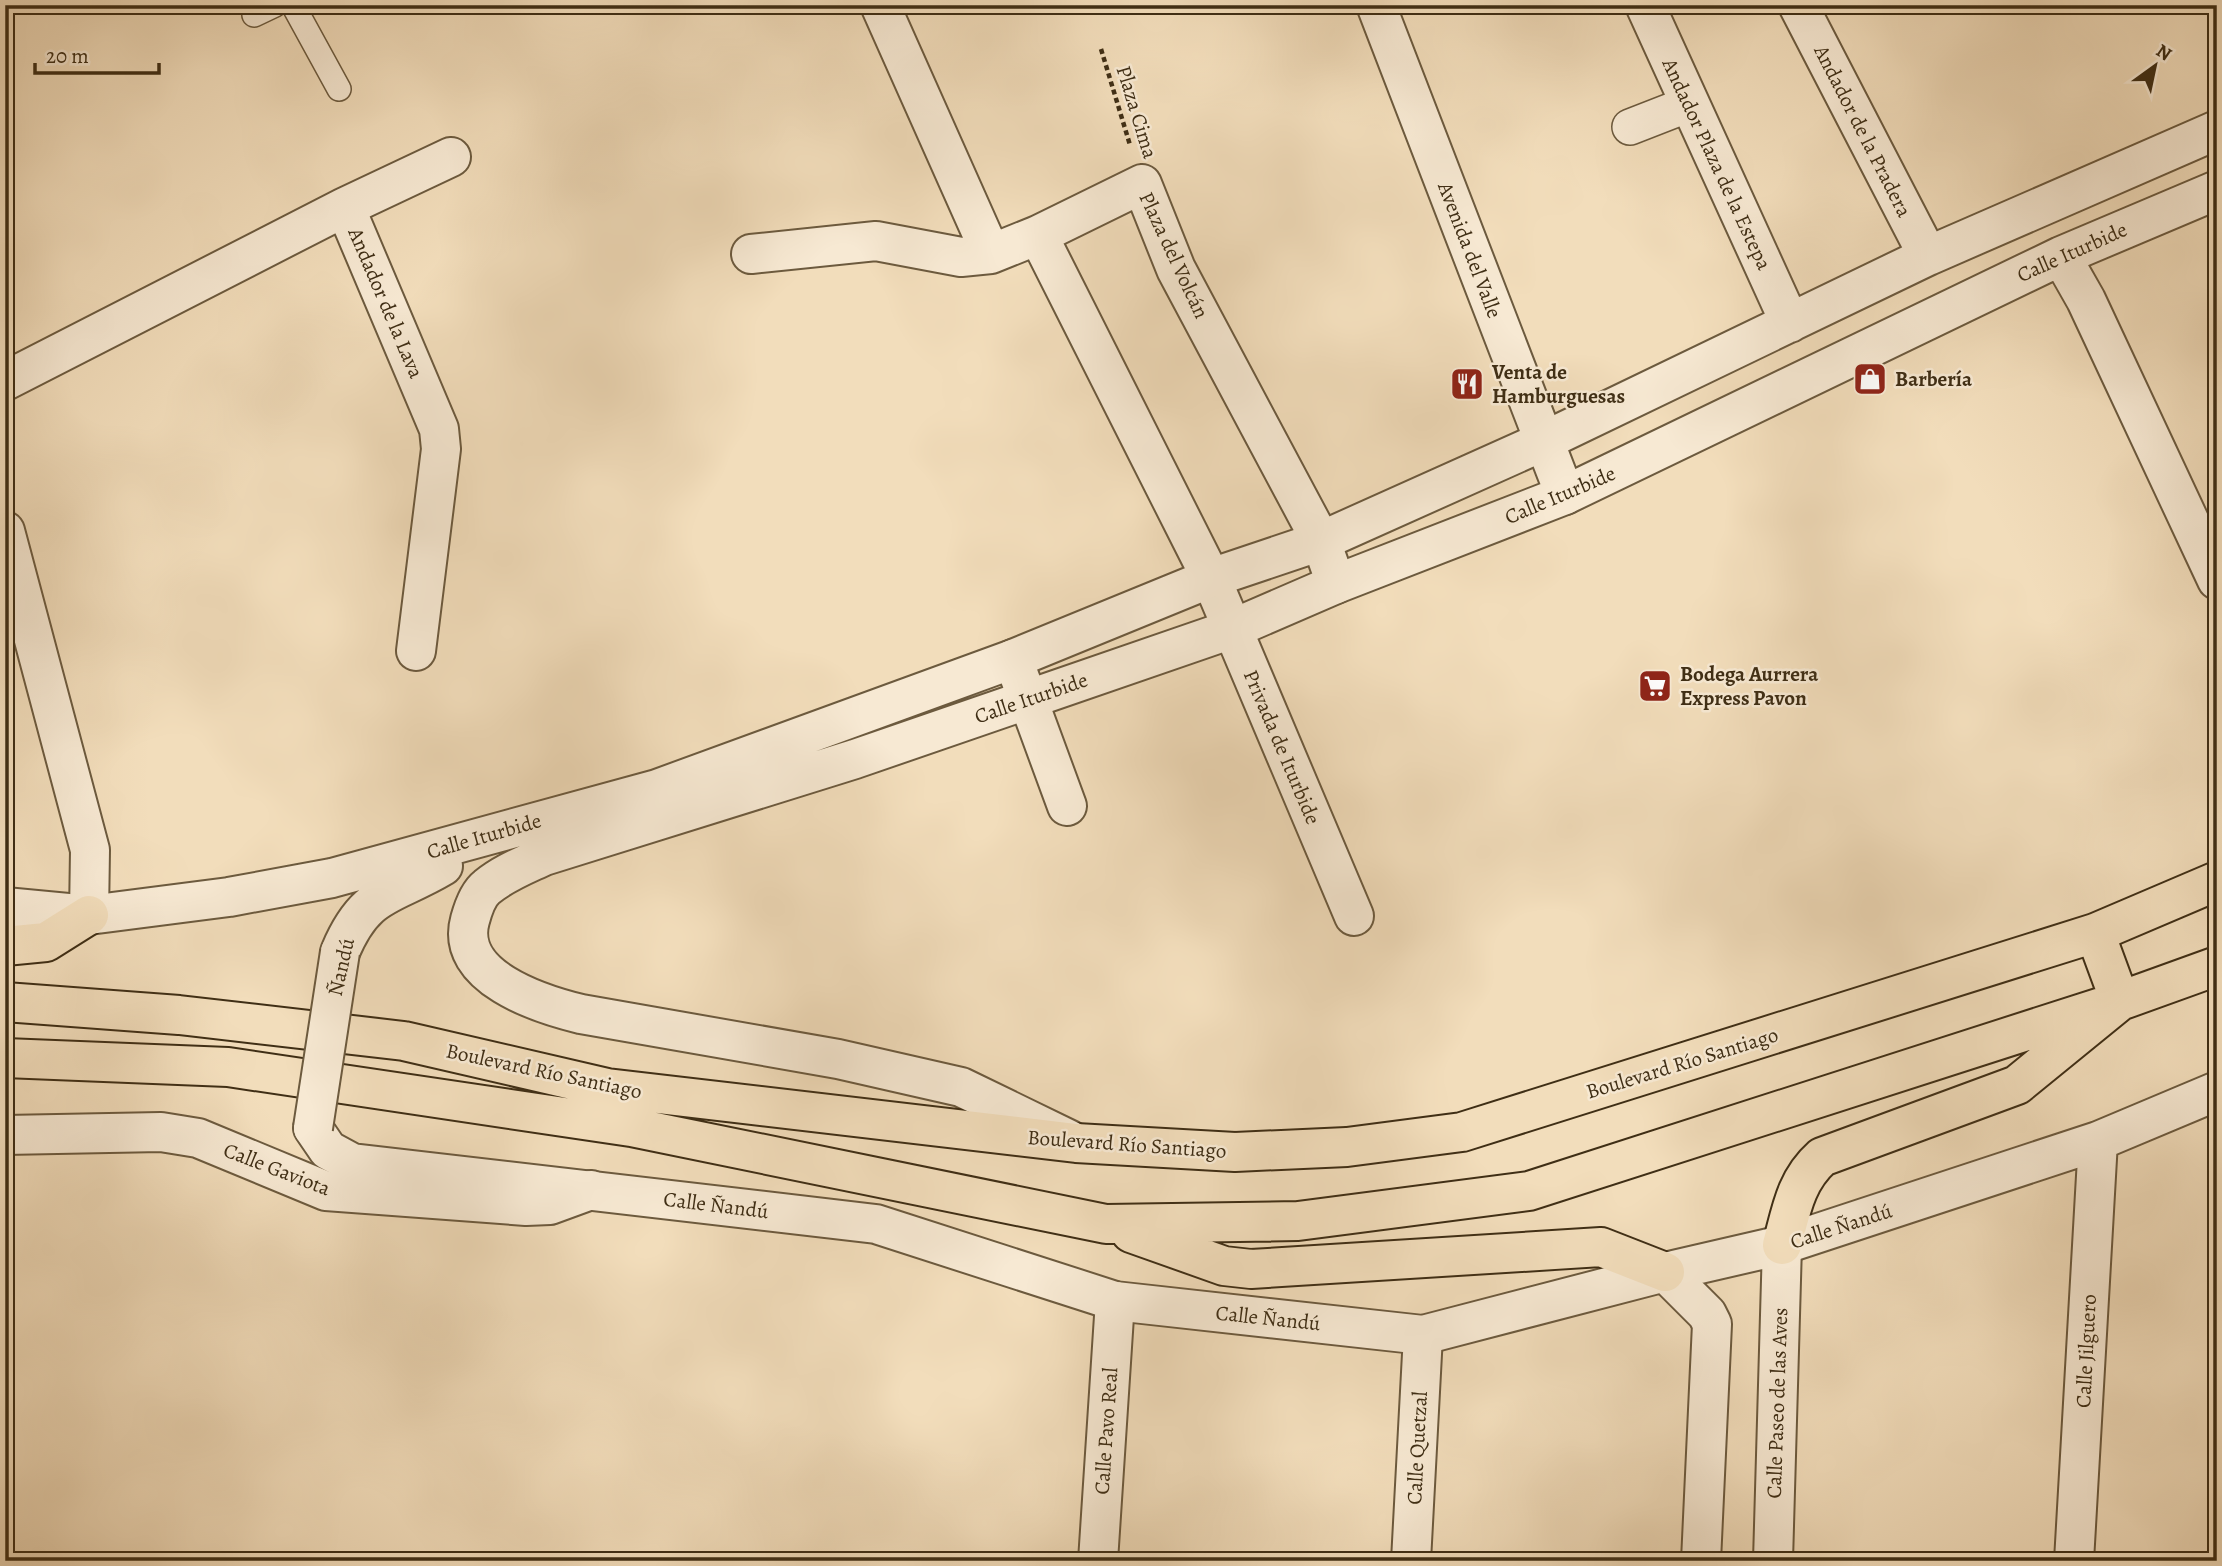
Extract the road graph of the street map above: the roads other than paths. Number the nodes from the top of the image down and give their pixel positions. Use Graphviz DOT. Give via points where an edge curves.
graph roads {
  1 [pos="293,5"];
  2 [pos="880,5"];
  3 [pos="1376,5"];
  4 [pos="1645,5"];
  5 [pos="1798,5"];
  6 [pos="339,89"];
  7 [pos="1689,104"];
  8 [pos="1630,127"];
  9 [pos="2217,130"];
  10 [pos="451,157"];
  11 [pos="2217,190"];
  12 [pos="345,207"];
  13 [pos="1038,235"];
  14 [pos="751,254"];
  15 [pos="991,254"];
  16 [pos="1928,256"];
  17 [pos="2061,256"];
  18 [pos="1790,323"];
  19 [pos="5,381"];
  20 [pos="1544,441"];
  21 [pos="1564,495"];
  22 [pos="2206,529"];
  23 [pos="5,531"];
  24 [pos="1321,541"];
  25 [pos="1211,578"];
  26 [pos="2217,580"];
  27 [pos="1336,584"];
  28 [pos="1232,629"];
  29 [pos="416,651"];
  30 [pos="1013,659"];
  31 [pos="1028,699"];
  32 [pos="1068,806"];
  33 [pos="485,838"];
  34 [pos="540,839"];
  35 [pos="2217,881"];
  36 [pos="5,907"];
  37 [pos="89,915"];
  38 [pos="1353,916"];
  39 [pos="2095,933"];
  40 [pos="5,946"];
  41 [pos="2217,966"];
  42 [pos="5,1002"];
  43 [pos="2120,1002"];
  44 [pos="5,1058"];
  45 [pos="2217,1091"];
  46 [pos="313,1128"];
  47 [pos="5,1135"];
  48 [pos="2098,1141"];
  49 [pos="1076,1143"];
  50 [pos="591,1190"];
  51 [pos="1106,1224"];
  52 [pos="1782,1245"];
  53 [pos="1665,1272"];
  54 [pos="1115,1301"];
  55 [pos="1423,1335"];
  56 [pos="1098,1561"];
  57 [pos="1410,1561"];
  58 [pos="1701,1561"];
  59 [pos="1773,1561"];
  60 [pos="2074,1561"];
  1 -- 6 [label="lane"];
  2 -- 15 [label="street"];
  3 -- 20 [label="street, Avenida del Valle"];
  4 -- 7 [label="street, Andador Plaza de la Estepa"];
  5 -- 16 [label="street, Andador de la Pradera"];
  7 -- 8 [label="street"];
  7 -- 18 [label="street, Andador Plaza de la Estepa"];
  9 -- 16 [label="street, Calle Iturbide"];
  10 -- 12 [label="street"];
  11 -- 17 [label="street, Calle Iturbide"];
  12 -- 19 [label="street, Andador de la Lava"];
  12 -- 29 [label="street, Andador de la Lava" via="439,429 441,449"];
  13 -- 15 [label="street, Plaza del Volcán"];
  13 -- 24 [label="street, Plaza del Volcán" via="1142,184 1176,269"];
  13 -- 25 [label="street"];
  14 -- 15 [label="street, Plaza del Volcán" via="876,241 961,257"];
  16 -- 18 [label="street, Calle Iturbide"];
  17 -- 21 [label="street, Calle Iturbide"];
  17 -- 22 [label="street"];
  18 -- 20 [label="street, Calle Iturbide"];
  20 -- 21 [label="street, Avenida del Valle"];
  20 -- 24 [label="street, Calle Iturbide"];
  21 -- 27 [label="street, Calle Iturbide"];
  22 -- 26 [label="street"];
  23 -- 37 [label="street" via="89,850"];
  24 -- 25 [label="street, Calle Iturbide"];
  24 -- 27 [label="street, Plaza del Volcán"];
  25 -- 28 [label="street, Privada de Iturbide"];
  25 -- 30 [label="street, Calle Iturbide"];
  27 -- 28 [label="street, Calle Iturbide"];
  28 -- 31 [label="street, Calle Iturbide"];
  28 -- 38 [label="street, Privada de Iturbide"];
  30 -- 31 [label="street"];
  30 -- 34 [label="street, Calle Iturbide" via="657,789"];
  31 -- 32 [label="street"];
  31 -- 34 [label="street, Calle Iturbide" via="841,763"];
  33 -- 34 [label="street, Calle Iturbide"];
  33 -- 37 [label="street, Calle Iturbide" via="332,878 194,903"];
  33 -- 46 [label="street, Ñandú, bridge" via="440,868 370,904 352,923 340,952"];
  34 -- 49 [label="street, Calle Iturbide" via="512,871 485,888 467,929 480,964 515,991 580,1014 838,1059 961,1087"];
  35 -- 39 [label="main road, Boulevard Río Santiago"];
  36 -- 37 [label="street, Calle Iturbide"];
  37 -- 40 [label="main road" via="46,942"];
  39 -- 43 [label="main road"];
  39 -- 49 [label="main road, Boulevard Río Santiago" via="1462,1132 1347,1147 1235,1152"];
  41 -- 43 [label="main road, Boulevard Río Santiago"];
  42 -- 49 [label="main road, Boulevard Río Santiago" via="179,1015 404,1041 607,1088"];
  43 -- 51 [label="main road, Boulevard Río Santiago" via="1529,1191 1298,1222"];
  43 -- 52 [label="main road" via="2017,1085 1822,1157 1805,1171"];
  44 -- 51 [label="main road, Boulevard Río Santiago" via="228,1067 617,1125"];
  45 -- 48 [label="street, Calle Ñandú"];
  46 -- 50 [label="street, Calle Ñandú" via="328,1150 352,1163"];
  47 -- 50 [label="street, Calle Gaviota" via="161,1132 198,1138 326,1191 526,1206 550,1205"];
  48 -- 52 [label="street, Calle Ñandú"];
  48 -- 60 [label="street, Calle Jilguero"];
  50 -- 54 [label="street, Calle Ñandú" via="876,1224"];
  51 -- 53 [label="main road" via="1224,1266 1251,1269 1601,1247"];
  52 -- 53 [label="street, Calle Ñandú"];
  52 -- 59 [label="street, Calle Paseo de las Aves"];
  53 -- 55 [label="street, Calle Ñandú"];
  53 -- 58 [label="street" via="1712,1324"];
  54 -- 55 [label="street, Calle Ñandú"];
  54 -- 56 [label="street, Calle Pavo Real"];
  55 -- 57 [label="street, Calle Quetzal"];
}
